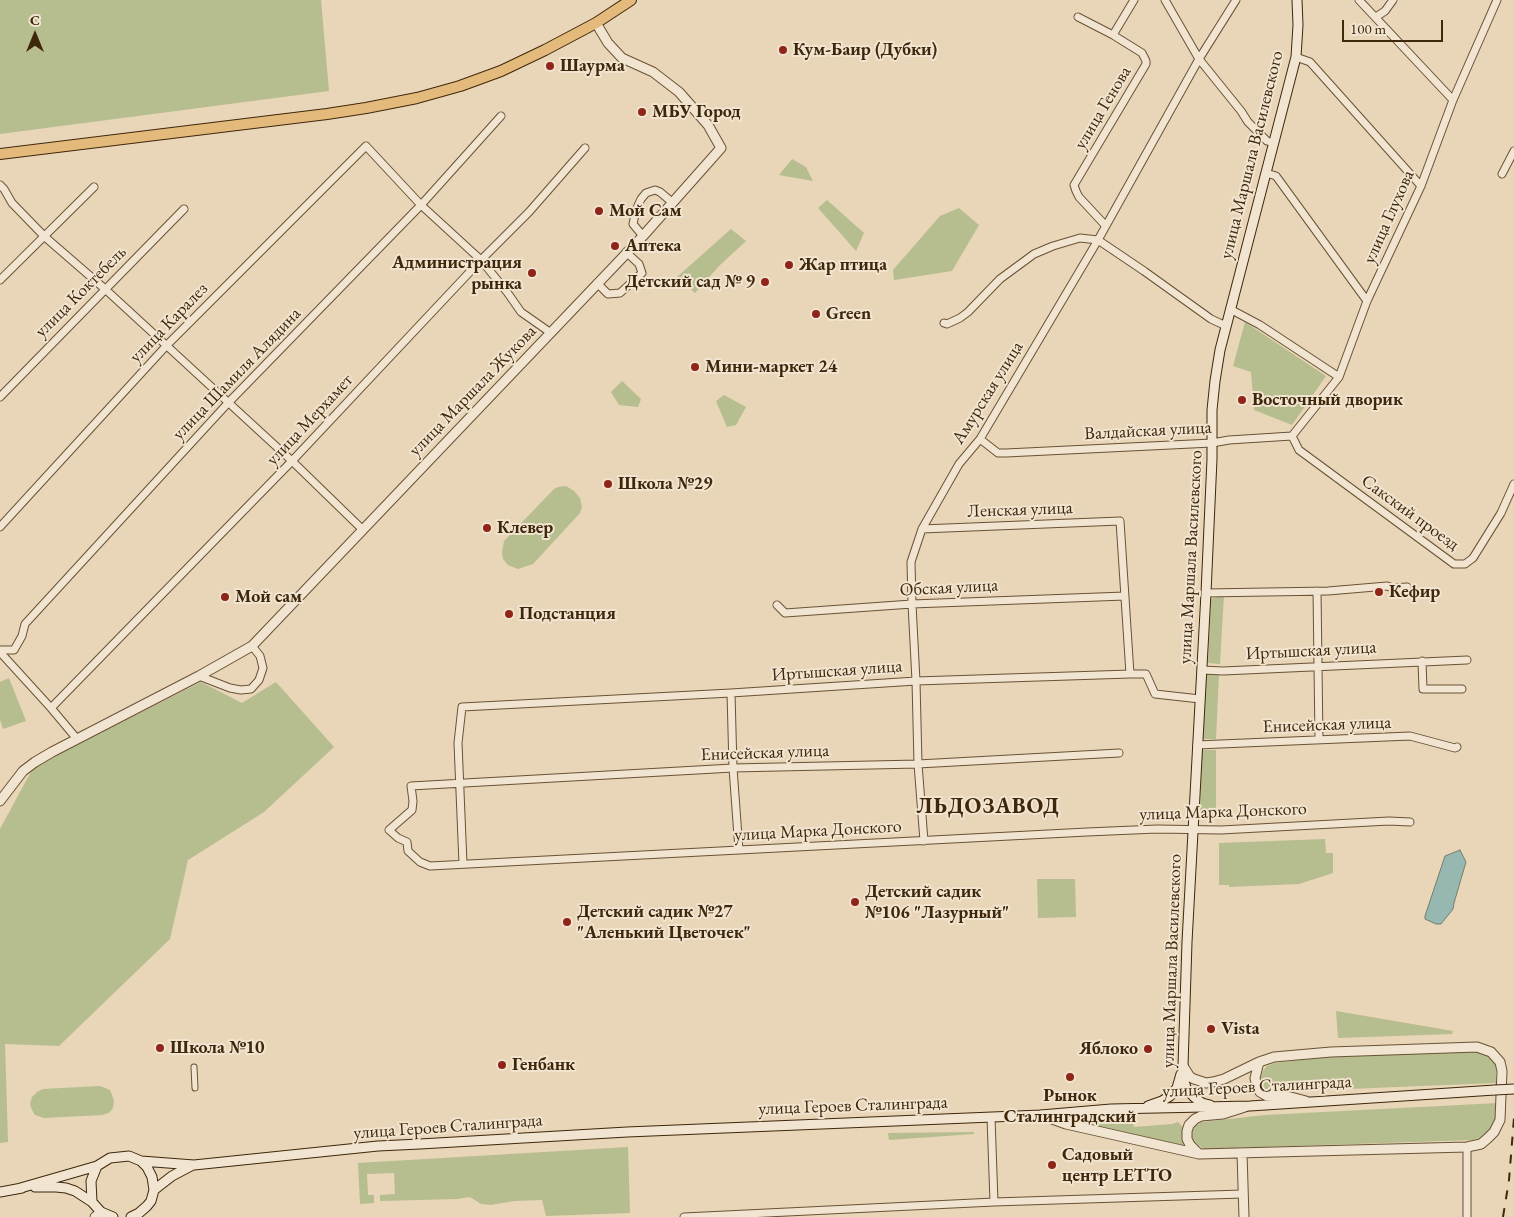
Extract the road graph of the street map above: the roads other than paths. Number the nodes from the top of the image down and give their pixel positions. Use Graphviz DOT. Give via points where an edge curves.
graph roads {
  1 [pos="631,0"];
  2 [pos="1134,0"];
  3 [pos="1165,0"];
  4 [pos="1236,0"];
  5 [pos="1297,0"];
  6 [pos="1359,0"];
  7 [pos="1393,0"];
  8 [pos="1496,0"];
  9 [pos="1078,16"];
  10 [pos="1376,17"];
  11 [pos="596,23"];
  12 [pos="1113,34"];
  13 [pos="1296,57"];
  14 [pos="1199,59"];
  15 [pos="1453,100"];
  16 [pos="501,116"];
  17 [pos="1274,143"];
  18 [pos="585,148"];
  19 [pos="1514,151"];
  20 [pos="0,154"];
  21 [pos="1266,173"];
  22 [pos="1502,174"];
  23 [pos="0,185"];
  24 [pos="1421,186"];
  25 [pos="94,187"];
  26 [pos="673,203"];
  27 [pos="421,206"];
  28 [pos="184,209"];
  29 [pos="1106,225"];
  30 [pos="642,236"];
  31 [pos="45,237"];
  32 [pos="1098,240"];
  33 [pos="626,252"];
  34 [pos="481,260"];
  35 [pos="0,280"];
  36 [pos="597,283"];
  37 [pos="106,289"];
  38 [pos="1366,301"];
  39 [pos="1230,308"];
  40 [pos="944,323"];
  41 [pos="1226,326"];
  42 [pos="551,333"];
  43 [pos="167,346"];
  44 [pos="1339,377"];
  45 [pos="0,396"];
  46 [pos="228,403"];
  47 [pos="1292,436"];
  48 [pos="980,439"];
  49 [pos="1212,443"];
  50 [pos="292,461"];
  51 [pos="1514,484"];
  52 [pos="0,527"];
  53 [pos="922,528"];
  54 [pos="362,529"];
  55 [pos="1406,587"];
  56 [pos="1317,591"];
  57 [pos="1206,593"];
  58 [pos="1125,596"];
  59 [pos="912,604"];
  60 [pos="777,605"];
  61 [pos="248,649"];
  62 [pos="0,651"];
  63 [pos="1467,660"];
  64 [pos="1422,662"];
  65 [pos="1318,667"];
  66 [pos="1202,670"];
  67 [pos="1130,674"];
  68 [pos="199,676"];
  69 [pos="916,681"];
  70 [pos="1462,689"];
  71 [pos="731,693"];
  72 [pos="1200,699"];
  73 [pos="52,708"];
  74 [pos="77,739"];
  75 [pos="1319,740"];
  76 [pos="1197,745"];
  77 [pos="1457,747"];
  78 [pos="1119,753"];
  79 [pos="918,764"];
  80 [pos="733,768"];
  81 [pos="459,785"];
  82 [pos="411,786"];
  83 [pos="0,801"];
  84 [pos="1410,822"];
  85 [pos="1194,829"];
  86 [pos="924,841"];
  87 [pos="739,850"];
  88 [pos="463,864"];
  89 [pos="1259,1062"];
  90 [pos="1183,1066"];
  91 [pos="194,1067"];
  92 [pos="195,1088"];
  93 [pos="1514,1089"];
  94 [pos="1314,1102"];
  95 [pos="1250,1106"];
  96 [pos="1216,1107"];
  97 [pos="1139,1109"];
  98 [pos="1041,1115"];
  99 [pos="991,1117"];
  100 [pos="1466,1147"];
  101 [pos="1242,1153"];
  102 [pos="1199,1154"];
  103 [pos="141,1161"];
  104 [pos="194,1165"];
  105 [pos="97,1166"];
  106 [pos="17,1189"];
  107 [pos="154,1190"];
  108 [pos="0,1192"];
  109 [pos="1242,1194"];
  110 [pos="92,1202"];
  111 [pos="994,1202"];
  112 [pos="98,1215"];
  113 [pos="113,1217"];
  114 [pos="131,1217"];
  115 [pos="684,1217"];
  116 [pos="1244,1217"];
  117 [pos="1467,1217"];
  1 -- 11 [label="main road"];
  2 -- 12 [label="street"];
  3 -- 14 [label="street"];
  4 -- 14 [label="street, Амурская улица"];
  5 -- 13 [label="main road, улица Маршала Василевского"];
  6 -- 10 [label="street"];
  7 -- 10 [label="street" via="1386,11"];
  8 -- 15 [label="street, улица Глухова"];
  9 -- 12 [label="street, улица Генова"];
  10 -- 15 [label="street"];
  11 -- 20 [label="main road" via="501,71 417,98 327,114"];
  11 -- 26 [label="main road, улица Маршала Жукова" via="622,58 653,72 679,92 708,126 721,148"];
  12 -- 29 [label="street, улица Генова" via="1142,53 1146,64 1074,185 1079,197"];
  13 -- 17 [label="main road, улица Маршала Василевского"];
  13 -- 24 [label="street" via="1310,62"];
  14 -- 17 [label="street" via="1248,122 1267,141"];
  14 -- 29 [label="street, Амурская улица"];
  15 -- 24 [label="street, улица Глухова"];
  16 -- 27 [label="street, улица Шамиля Алядина"];
  17 -- 21 [label="main road, улица Маршала Василевского"];
  18 -- 34 [label="street, улица Мерхамет" via="530,212"];
  19 -- 22 [label="street"];
  21 -- 38 [label="street" via="1276,176"];
  21 -- 39 [label="main road, улица Маршала Василевского"];
  23 -- 31 [label="street" via="12,203"];
  24 -- 38 [label="street, улица Глухова"];
  25 -- 31 [label="street"];
  26 -- 30 [label="main road, улица Маршала Жукова"];
  26 -- 30 [label="street" via="655,190 646,193 636,210 633,224"];
  27 -- 34 [label="street"];
  27 -- 43 [label="street, улица Каралез" via="366,146"];
  27 -- 46 [label="street, улица Шамиля Алядина"];
  28 -- 37 [label="street, улица Коктебель"];
  29 -- 32 [label="street, Амурская улица"];
  30 -- 33 [label="main road, улица Маршала Жукова"];
  31 -- 35 [label="street"];
  31 -- 37 [label="street"];
  32 -- 40 [label="street" via="1080,238 1034,254 1000,279 968,312"];
  32 -- 41 [label="street" via="1211,319"];
  32 -- 48 [label="street, Амурская улица"];
  33 -- 36 [label="main road, улица Маршала Жукова"];
  33 -- 36 [label="street" via="639,264 642,273 620,293 608,294"];
  34 -- 42 [label="street" via="521,312"];
  34 -- 50 [label="street, улица Мерхамет"];
  36 -- 42 [label="main road, улица Маршала Жукова"];
  37 -- 43 [label="street"];
  37 -- 45 [label="street, улица Коктебель"];
  38 -- 44 [label="street, улица Глухова"];
  39 -- 41 [label="main road, улица Маршала Василевского"];
  39 -- 44 [label="street"];
  41 -- 49 [label="main road, улица Маршала Василевского" via="1215,381"];
  42 -- 54 [label="main road, улица Маршала Жукова"];
  43 -- 46 [label="street"];
  43 -- 52 [label="street, улица Каралез"];
  44 -- 47 [label="street, улица Глухова"];
  46 -- 50 [label="street"];
  46 -- 62 [label="street, улица Шамиля Алядина" via="25,624 14,650"];
  47 -- 49 [label="street, Валдайская улица"];
  47 -- 51 [label="street, Сакский проезд" via="1299,450 1454,564 1465,564 1473,558 1501,514"];
  48 -- 49 [label="street, Валдайская улица" via="998,453"];
  48 -- 53 [label="street, Амурская улица" via="959,464"];
  49 -- 57 [label="main road, улица Маршала Василевского"];
  50 -- 54 [label="street"];
  50 -- 73 [label="street, улица Мерхамет"];
  53 -- 58 [label="street, Ленская улица" via="1120,521"];
  53 -- 59 [label="street, Амурская улица" via="911,562"];
  54 -- 61 [label="main road, улица Маршала Жукова"];
  55 -- 56 [label="street"];
  56 -- 57 [label="street"];
  56 -- 65 [label="street"];
  57 -- 66 [label="main road, улица Маршала Василевского"];
  58 -- 59 [label="street, Обская улица"];
  58 -- 67 [label="street"];
  59 -- 60 [label="street, Обская улица" via="785,613"];
  59 -- 69 [label="street, Амурская улица"];
  61 -- 68 [label="main road, улица Маршала Жукова"];
  61 -- 68 [label="street" via="260,656 263,668 251,689 230,688"];
  62 -- 73 [label="street"];
  63 -- 64 [label="street, Иртышская улица"];
  64 -- 65 [label="street, Иртышская улица"];
  64 -- 70 [label="street" via="1423,689"];
  65 -- 66 [label="street, Иртышская улица"];
  65 -- 75 [label="street"];
  66 -- 72 [label="main road, улица Маршала Василевского"];
  67 -- 69 [label="street, Иртышская улица"];
  67 -- 72 [label="street, Иртышская улица" via="1146,674 1155,694"];
  68 -- 74 [label="main road, улица Маршала Жукова"];
  69 -- 71 [label="street, Иртышская улица"];
  69 -- 79 [label="street, Амурская улица"];
  71 -- 80 [label="street"];
  71 -- 81 [label="street, Иртышская улица" via="462,707 458,743"];
  72 -- 76 [label="main road, улица Маршала Василевского"];
  73 -- 74 [label="street"];
  74 -- 83 [label="main road, улица Маршала Жукова" via="22,771"];
  75 -- 76 [label="street, Енисейская улица"];
  75 -- 77 [label="street, Енисейская улица" via="1410,736"];
  76 -- 85 [label="main road, улица Маршала Василевского"];
  78 -- 79 [label="street, Енисейская улица"];
  79 -- 80 [label="street, Енисейская улица"];
  79 -- 86 [label="street, Амурская улица"];
  80 -- 81 [label="street, Енисейская улица"];
  80 -- 87 [label="street"];
  81 -- 82 [label="street, Енисейская улица"];
  81 -- 88 [label="street"];
  82 -- 88 [label="street, улица Марка Донского" via="412,810 390,830 408,842 408,851 425,864"];
  84 -- 85 [label="street, улица Марка Донского"];
  85 -- 86 [label="street, улица Марка Донского"];
  85 -- 90 [label="main road, улица Маршала Василевского"];
  86 -- 87 [label="street, улица Марка Донского"];
  87 -- 88 [label="street, улица Марка Донского"];
  89 -- 90 [label="main road" via="1213,1082 1190,1077"];
  89 -- 94 [label="main road" via="1255,1082 1263,1094"];
  89 -- 100 [label="main road" via="1274,1057 1331,1052 1469,1047 1491,1052 1500,1062 1502,1071 1500,1120 1494,1132 1481,1144"];
  90 -- 96 [label="main road, улица Маршала Василевского" via="1184,1083 1190,1092 1202,1103"];
  90 -- 97 [label="main road" via="1177,1088 1170,1096"];
  91 -- 92 [label="street"];
  93 -- 94 [label="main road, улица Героев Сталинграда, bridge"];
  94 -- 95 [label="main road, улица Героев Сталинграда"];
  95 -- 96 [label="main road, улица Героев Сталинграда"];
  95 -- 102 [label="main road" via="1194,1119 1186,1131 1187,1139"];
  96 -- 97 [label="main road, улица Героев Сталинграда"];
  97 -- 98 [label="main road, улица Героев Сталинграда"];
  98 -- 99 [label="main road, улица Героев Сталинграда"];
  98 -- 102 [label="main road" via="1066,1124"];
  99 -- 104 [label="main road, улица Героев Сталинграда" via="387,1146"];
  99 -- 111 [label="street"];
  100 -- 101 [label="main road"];
  100 -- 117 [label="street"];
  101 -- 102 [label="main road"];
  101 -- 109 [label="main road"];
  103 -- 104 [label="main road, улица Героев Сталинграда"];
  103 -- 105 [label="main road, улица Героев Сталинграда" via="129,1156 116,1156"];
  103 -- 107 [label="main road" via="150,1172"];
  104 -- 107 [label="main road, улица Героев Сталинграда"];
  105 -- 106 [label="main road, улица Героев Сталинграда"];
  105 -- 110 [label="main road" via="91,1181"];
  106 -- 108 [label="main road"];
  106 -- 110 [label="main road" via="40,1186 66,1188"];
  107 -- 114 [label="main road" via="147,1206"];
  109 -- 111 [label="street"];
  109 -- 116 [label="main road"];
  110 -- 112 [label="main road"];
  111 -- 115 [label="street"];
  112 -- 113 [label="main road"];
}
